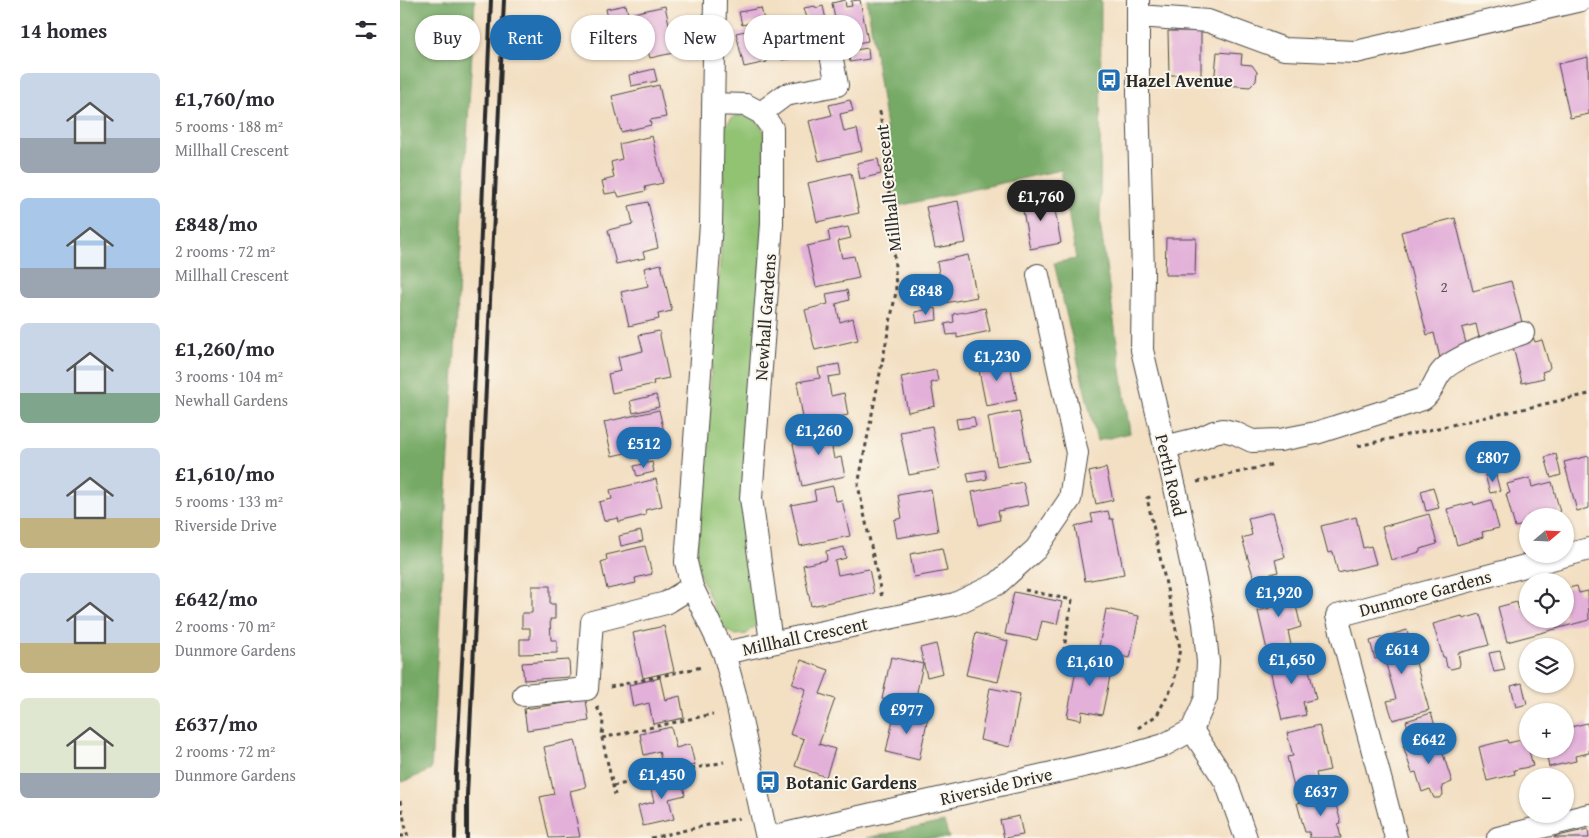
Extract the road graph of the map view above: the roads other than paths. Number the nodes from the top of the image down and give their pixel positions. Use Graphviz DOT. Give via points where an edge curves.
graph roads {
  1 [pos="715,0"];
  2 [pos="1581,0"];
  3 [pos="1138,8"];
  4 [pos="832,60"];
  5 [pos="713,104"];
  6 [pos="761,113"];
  7 [pos="1038,275"];
  8 [pos="1523,334"];
  9 [pos="1165,447"];
  10 [pos="1589,549"];
  11 [pos="692,587"];
  12 [pos="771,642"];
  13 [pos="724,653"];
  14 [pos="524,695"];
  15 [pos="1192,730"];
  16 [pos="1589,815"];
  17 [pos="767,838"];
  18 [pos="1246,838"];
  19 [pos="1396,838"];
  20 [pos="1498,838"];
  1 -- 5 [label="street"];
  2 -- 3 [label="street" via="1356,52 1284,49 1208,21"];
  3 -- 9 [label="street, Perth Road" via="1142,350"];
  4 -- 6 [label="street" via="837,85 784,95"];
  5 -- 6 [label="street" via="746,105"];
  5 -- 11 [label="street" via="712,224 686,562"];
  6 -- 12 [label="street, Newhall Gardens" via="772,128 772,224 751,498"];
  7 -- 12 [label="street, Millhall Crescent" via="1077,453 1070,499 1036,549 997,584 955,604"];
  8 -- 9 [label="street" via="1450,364 1442,370 1423,400 1341,426 1280,440 1252,441 1223,430"];
  9 -- 15 [label="street, Perth Road" via="1204,623 1208,662 1206,698"];
  10 -- 19 [label="street, Dunmore Gardens" via="1337,616"];
  11 -- 13 [label="street"];
  11 -- 14 [label="street" via="666,603 592,622 587,689"];
  12 -- 13 [label="street, Millhall Crescent"];
  13 -- 17 [label="street"];
  15 -- 17 [label="street, Riverside Drive" via="1164,745 1127,756"];
  15 -- 18 [label="street" via="1226,782"];
  16 -- 20 [label="street"];
}
